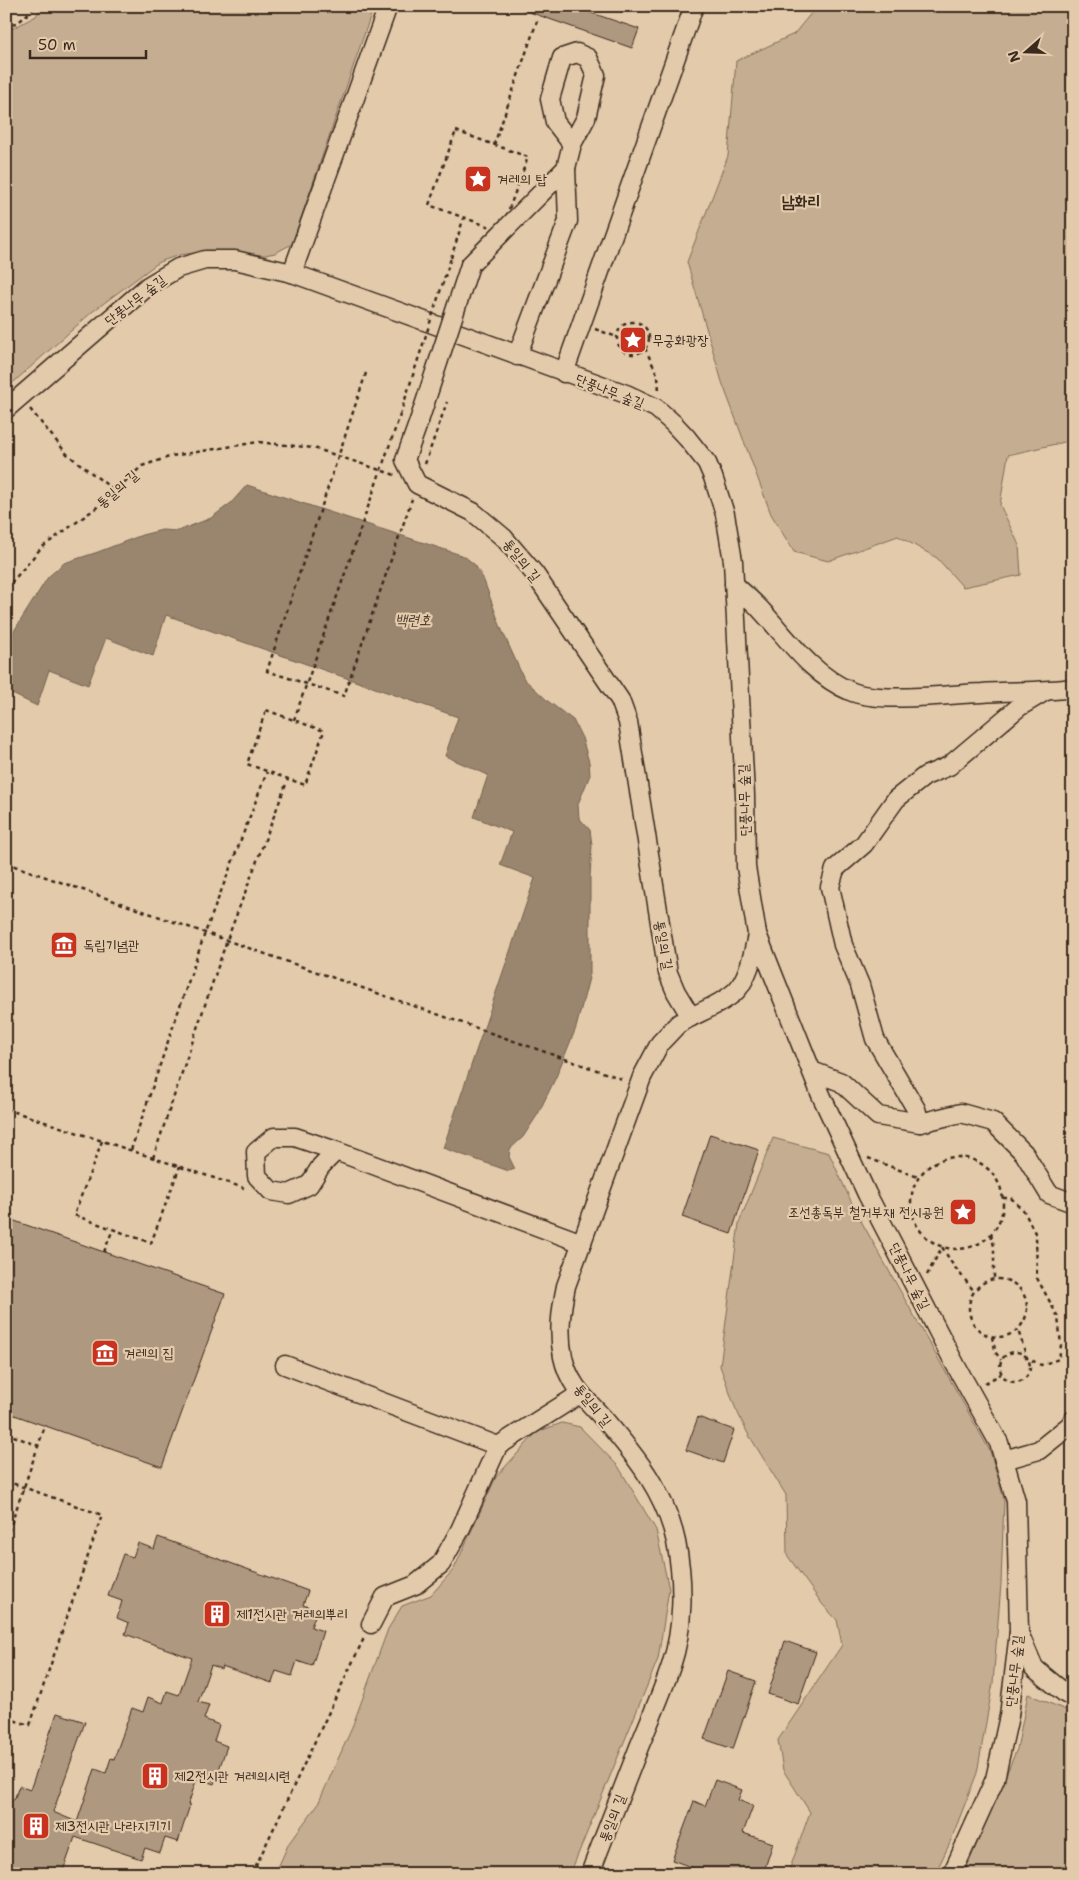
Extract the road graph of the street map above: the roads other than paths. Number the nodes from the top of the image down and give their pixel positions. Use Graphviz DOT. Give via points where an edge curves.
graph roads {
  1 [pos="388,6"];
  2 [pos="694,6"];
  3 [pos="572,144"];
  4 [pos="566,168"];
  5 [pos="292,273"];
  6 [pos="517,356"];
  7 [pos="564,373"];
  8 [pos="6,409"];
  9 [pos="734,584"];
  10 [pos="1073,688"];
  11 [pos="1049,691"];
  12 [pos="1073,702"];
  13 [pos="757,934"];
  14 [pos="691,1017"];
  15 [pos="812,1070"];
  16 [pos="920,1123"];
  17 [pos="336,1150"];
  18 [pos="1073,1203"];
  19 [pos="582,1243"];
  20 [pos="285,1366"];
  21 [pos="580,1394"];
  22 [pos="1073,1420"];
  23 [pos="498,1446"];
  24 [pos="1004,1460"];
  25 [pos="370,1624"];
  26 [pos="1019,1632"];
  27 [pos="1073,1696"];
  28 [pos="590,1874"];
  29 [pos="952,1874"];
  1 -- 5 [label="street"];
  2 -- 7 [label="street"];
  3 -- 4 [label="street"];
  4 -- 6 [label="street" via="568,221"];
  4 -- 14 [label="street, 통일의 길, bridge" via="470,265 405,460 417,484 473,512 504,538 534,573 620,700 628,722 668,973"];
  5 -- 6 [label="street, 단풍나무 숲길"];
  5 -- 8 [label="street, 단풍나무 숲길" via="235,260 205,260 178,268 148,286"];
  6 -- 7 [label="street, 단풍나무 숲길"];
  7 -- 9 [label="street, 단풍나무 숲길" via="656,408 698,451 714,477 729,531"];
  9 -- 11 [label="street" via="823,675 851,692 878,698"];
  9 -- 13 [label="street, 단풍나무 숲길" via="746,867"];
  10 -- 11 [label="street"];
  11 -- 12 [label="street"];
  11 -- 16 [label="street" via="1018,707 949,766 925,776 896,799 864,844 835,869 830,887 843,945 860,985 875,1039 916,1109"];
  13 -- 14 [label="street" via="752,960 740,987"];
  13 -- 15 [label="street, 단풍나무 숲길"];
  14 -- 19 [label="street, 통일의 길" via="678,1024 660,1043 639,1084"];
  15 -- 16 [label="street" via="841,1082 878,1116"];
  15 -- 24 [label="street, 단풍나무 숲길" via="846,1149 956,1366 999,1443"];
  16 -- 18 [label="street" via="961,1114 993,1122 1024,1153 1049,1194"];
  17 -- 19 [label="street"];
  19 -- 21 [label="street, 통일의 길" via="566,1286 560,1317 564,1359"];
  20 -- 23 [label="street"];
  21 -- 23 [label="street"];
  21 -- 28 [label="street, 통일의 길" via="634,1455 662,1500 676,1542 680,1589 680,1626 672,1666"];
  22 -- 24 [label="street" via="1039,1450"];
  23 -- 25 [label="street" via="441,1564 416,1585 385,1597"];
  24 -- 26 [label="street, 단풍나무 숲길" via="1016,1502"];
  26 -- 27 [label="street" via="1034,1668"];
  26 -- 29 [label="street, 단풍나무 숲길" via="1009,1716 995,1779"];
}
